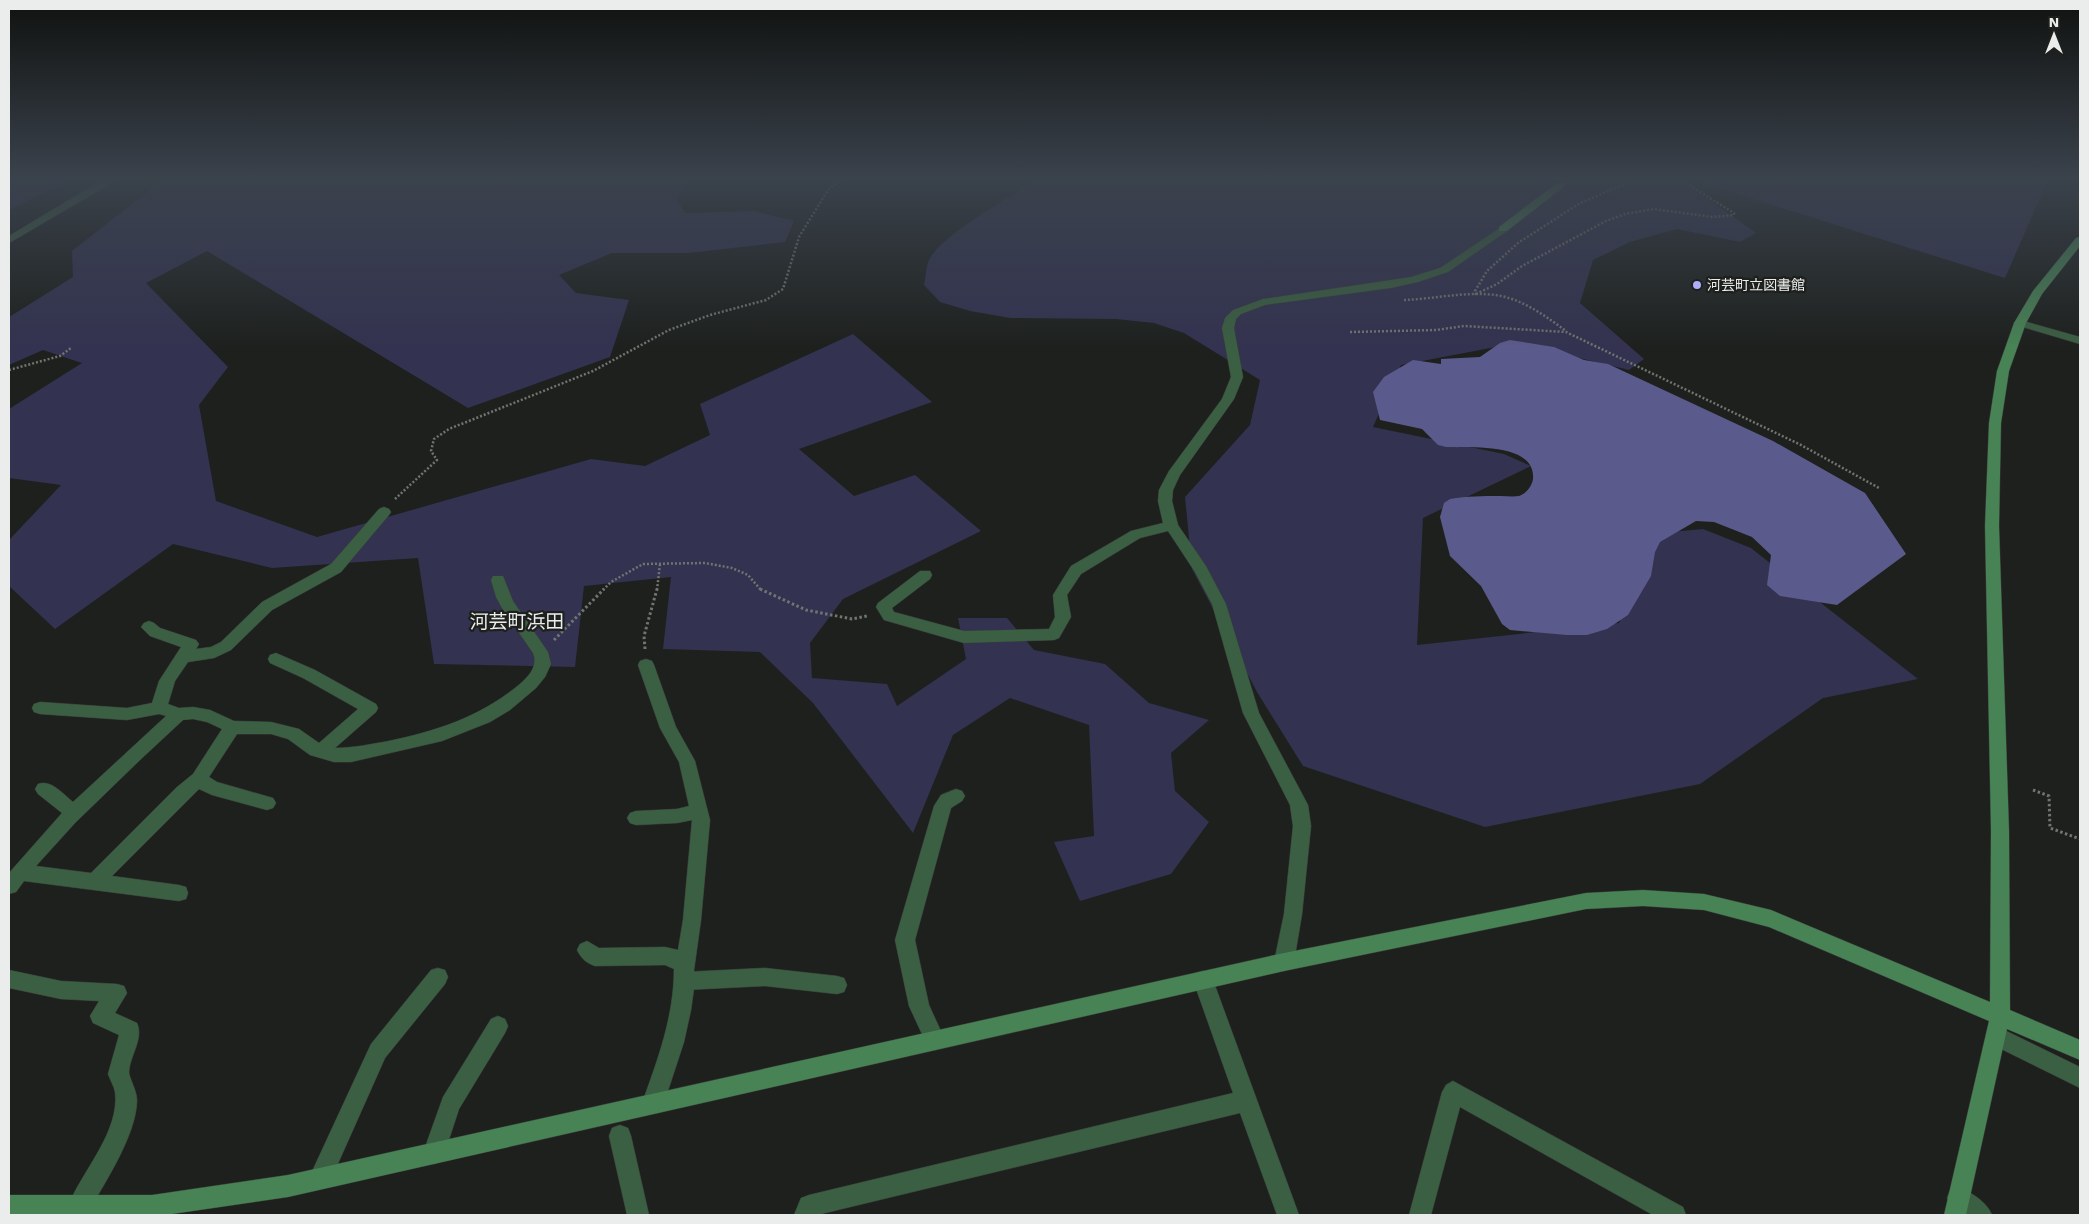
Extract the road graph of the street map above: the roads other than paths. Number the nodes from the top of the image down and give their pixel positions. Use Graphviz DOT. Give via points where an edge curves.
graph roads {
  1 [pos="1495,234"];
  2 [pos="2080,240"];
  3 [pos="2020,323"];
  4 [pos="2080,341"];
  5 [pos="384,512"];
  6 [pos="1171,526"];
  7 [pos="925,575"];
  8 [pos="498,580"];
  9 [pos="149,627"];
  10 [pos="183,657"];
  11 [pos="276,659"];
  12 [pos="646,665"];
  13 [pos="40,708"];
  14 [pos="159,708"];
  15 [pos="179,714"];
  16 [pos="232,726"];
  17 [pos="322,750"];
  18 [pos="199,779"];
  19 [pos="44,789"];
  20 [pos="956,796"];
  21 [pos="267,803"];
  22 [pos="700,811"];
  23 [pos="75,813"];
  24 [pos="636,818"];
  25 [pos="14,879"];
  26 [pos="94,882"];
  27 [pos="179,892"];
  28 [pos="587,950"];
  29 [pos="1284,962"];
  30 [pos="685,973"];
  31 [pos="438,977"];
  32 [pos="9,979"];
  33 [pos="1203,980"];
  34 [pos="837,985"];
  35 [pos="498,1026"];
  36 [pos="1998,1027"];
  37 [pos="935,1040"];
  38 [pos="2080,1050"];
  39 [pos="2080,1078"];
  40 [pos="1246,1101"];
  41 [pos="653,1103"];
  42 [pos="620,1136"];
  43 [pos="434,1153"];
  44 [pos="320,1178"];
  45 [pos="9,1206"];
  46 [pos="79,1206"];
  47 [pos="1956,1207"];
  48 [pos="150,1211"];
  49 [pos="638,1215"];
  50 [pos="805,1215"];
  51 [pos="1288,1215"];
  52 [pos="1420,1215"];
  53 [pos="1675,1215"];
  54 [pos="1981,1215"];
  1 -- 6 [label="street" via="1444,270 1414,280 1263,302 1237,312 1228,328 1237,377 1228,399 1166,490 1165,501"];
  2 -- 3 [label="street" via="2037,293"];
  3 -- 4 [label="street"];
  3 -- 36 [label="street" via="2003,370 1995,423 1992,526 2000,831"];
  5 -- 10 [label="street" via="336,568 267,606 226,646 214,652"];
  6 -- 7 [label="street" via="1136,534 1076,570 1060,595 1063,617 1054,634 964,636 889,616 883,608"];
  6 -- 29 [label="street" via="1202,570 1220,604 1251,713 1299,805 1302,826 1293,914"];
  8 -- 17 [label="street" via="500,592 541,654 543,664 534,680 498,710 461,730 351,755 334,755"];
  9 -- 10 [label="street" via="190,644"];
  10 -- 14 [label="street" via="169,676"];
  11 -- 17 [label="street" via="370,708"];
  12 -- 22 [label="street" via="668,728 687,761"];
  13 -- 14 [label="street" via="127,714"];
  14 -- 15 [label="street"];
  15 -- 16 [label="street" via="210,716"];
  15 -- 23 [label="street"];
  16 -- 17 [label="street" via="270,728 293,734 316,750"];
  16 -- 18 [label="street"];
  18 -- 21 [label="street" via="212,788"];
  18 -- 26 [label="street"];
  19 -- 23 [label="street"];
  20 -- 37 [label="street" via="947,800 944,806 905,940 919,1006"];
  22 -- 24 [label="street"];
  22 -- 30 [label="street"];
  23 -- 25 [label="street"];
  25 -- 26 [label="street"];
  26 -- 27 [label="street"];
  28 -- 30 [label="street" via="595,957 676,958"];
  29 -- 33 [label="street"];
  29 -- 36 [label="street" via="1586,901 1643,898 1704,902 1771,919"];
  30 -- 34 [label="street"];
  30 -- 41 [label="street" via="674,1042"];
  31 -- 44 [label="street" via="378,1051"];
  32 -- 46 [label="street" via="61,990 117,993 100,1016 130,1030 118,1074 125,1088 123,1121 104,1164"];
  33 -- 37 [label="street"];
  33 -- 40 [label="street"];
  35 -- 43 [label="street" via="450,1104"];
  36 -- 38 [label="street"];
  36 -- 39 [label="street"];
  36 -- 47 [label="street"];
  37 -- 41 [label="street"];
  40 -- 50 [label="street" via="809,1206"];
  40 -- 51 [label="street"];
  41 -- 43 [label="street"];
  42 -- 49 [label="street"];
  43 -- 44 [label="street"];
  44 -- 48 [label="street"];
  45 -- 46 [label="street"];
  46 -- 48 [label="street"];
  47 -- 54 [label="street"];
  52 -- 53 [label="street" via="1453,1092"];
}
